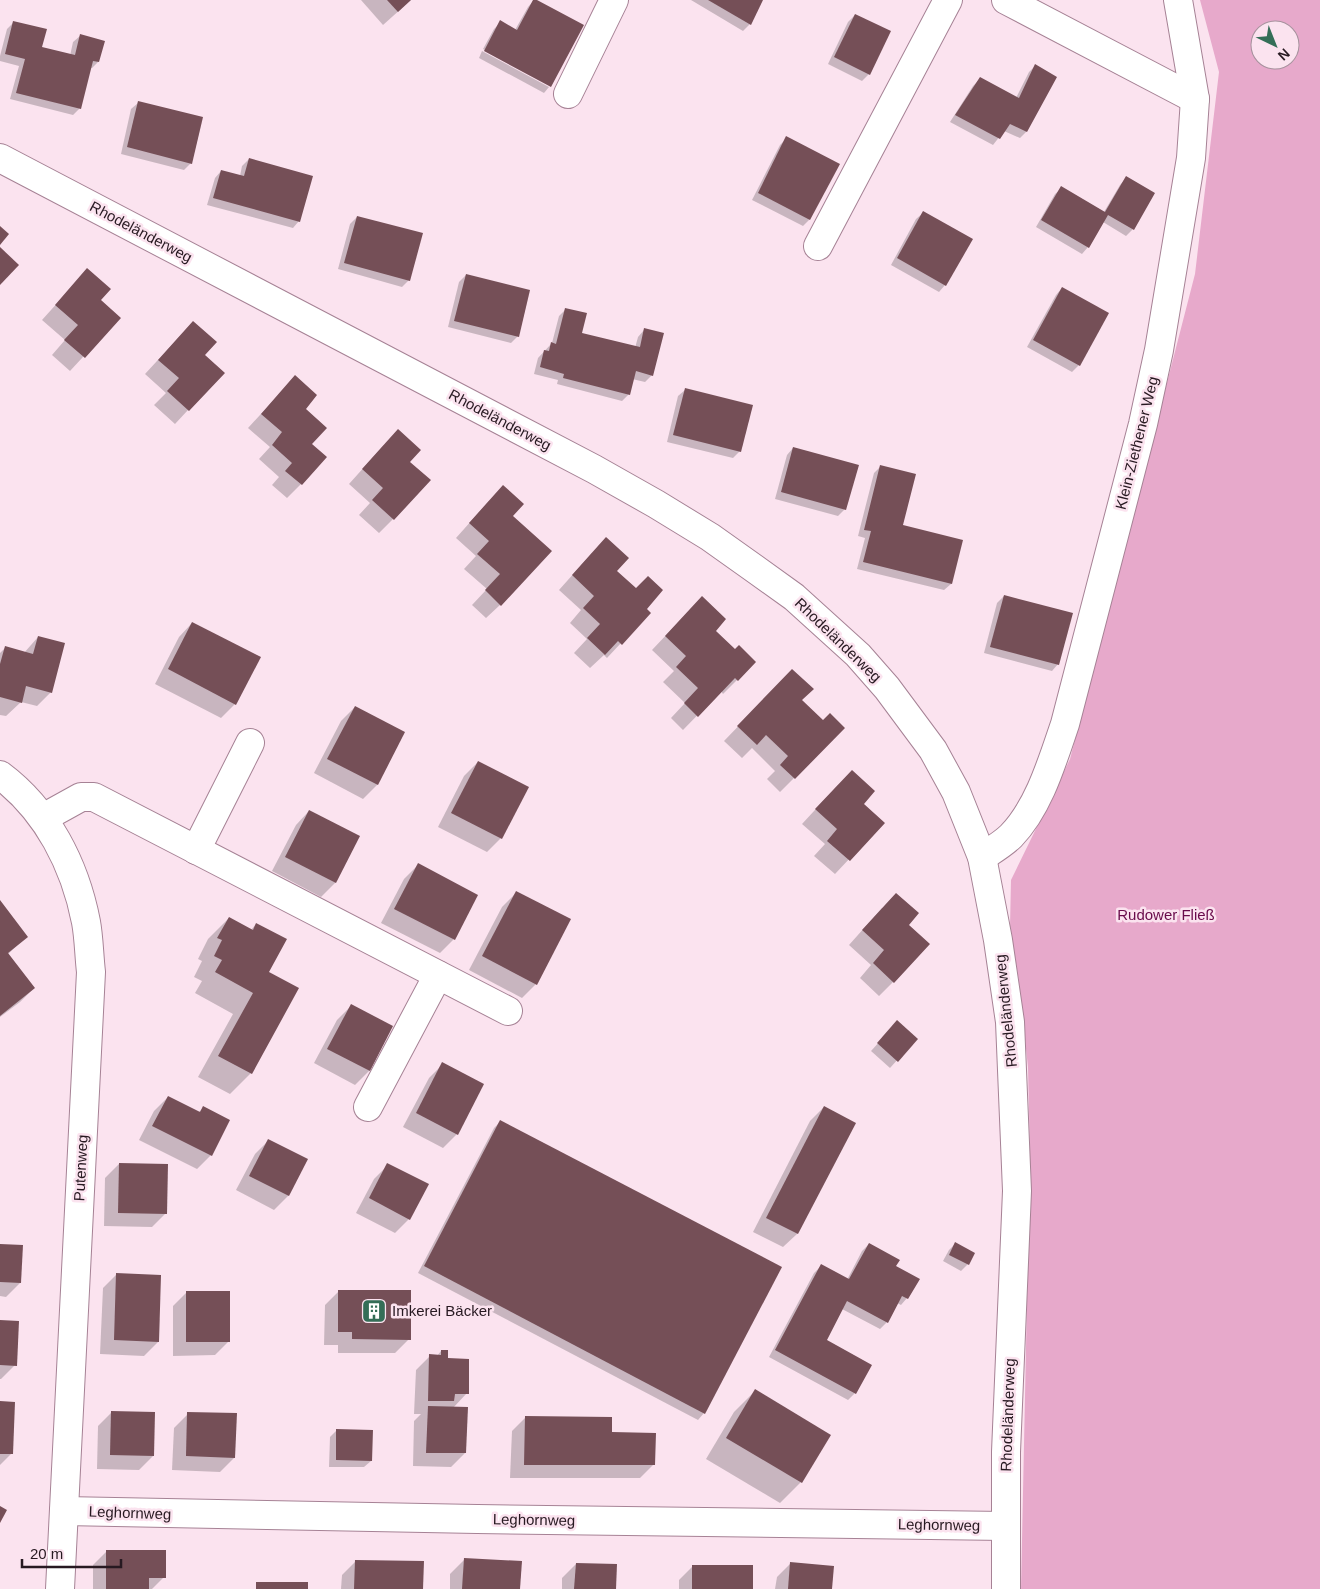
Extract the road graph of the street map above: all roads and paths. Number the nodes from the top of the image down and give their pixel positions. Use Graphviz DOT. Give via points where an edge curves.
graph roads {
  1 [pos="614,0"];
  2 [pos="948,0"];
  3 [pos="1006,0"];
  4 [pos="1178,0"];
  5 [pos="568,94"];
  6 [pos="1195,98"];
  7 [pos="0,158"];
  8 [pos="818,246"];
  9 [pos="250,743"];
  10 [pos="0,775"];
  11 [pos="43,818"];
  12 [pos="196,850"];
  13 [pos="982,857"];
  14 [pos="438,975"];
  15 [pos="508,1011"];
  16 [pos="368,1107"];
  17 [pos="64,1511"];
  18 [pos="1006,1526"];
  19 [pos="60,1589"];
  20 [pos="1006,1589"];
  1 -- 5 [label="street"];
  2 -- 8 [label="street"];
  3 -- 6 [label="street"];
  4 -- 6 [label="street, Klein-Ziethener Weg"];
  6 -- 13 [label="street, Klein-Ziethener Weg" via="1191,158 1159,350 1141,433 1064,724 1051,765 1033,805 1011,837"];
  7 -- 13 [label="street, Rhodeländerweg" via="594,469 710,536 755,568 830,629 887,688 933,750 956,792"];
  9 -- 12 [label="street"];
  10 -- 11 [label="street, Putenweg" via="26,797"];
  11 -- 12 [label="street" via="81,797 94,797"];
  11 -- 17 [label="street, Putenweg" via="60,845 74,878 86,922 91,972"];
  12 -- 14 [label="street"];
  13 -- 18 [label="street, Rhodeländerweg" via="1010,1022 1017,1191"];
  14 -- 15 [label="street"];
  14 -- 16 [label="street"];
  17 -- 18 [label="street, Leghornweg"];
  17 -- 19 [label="street, Putenweg"];
  18 -- 20 [label="street, Rhodeländerweg"];
}
